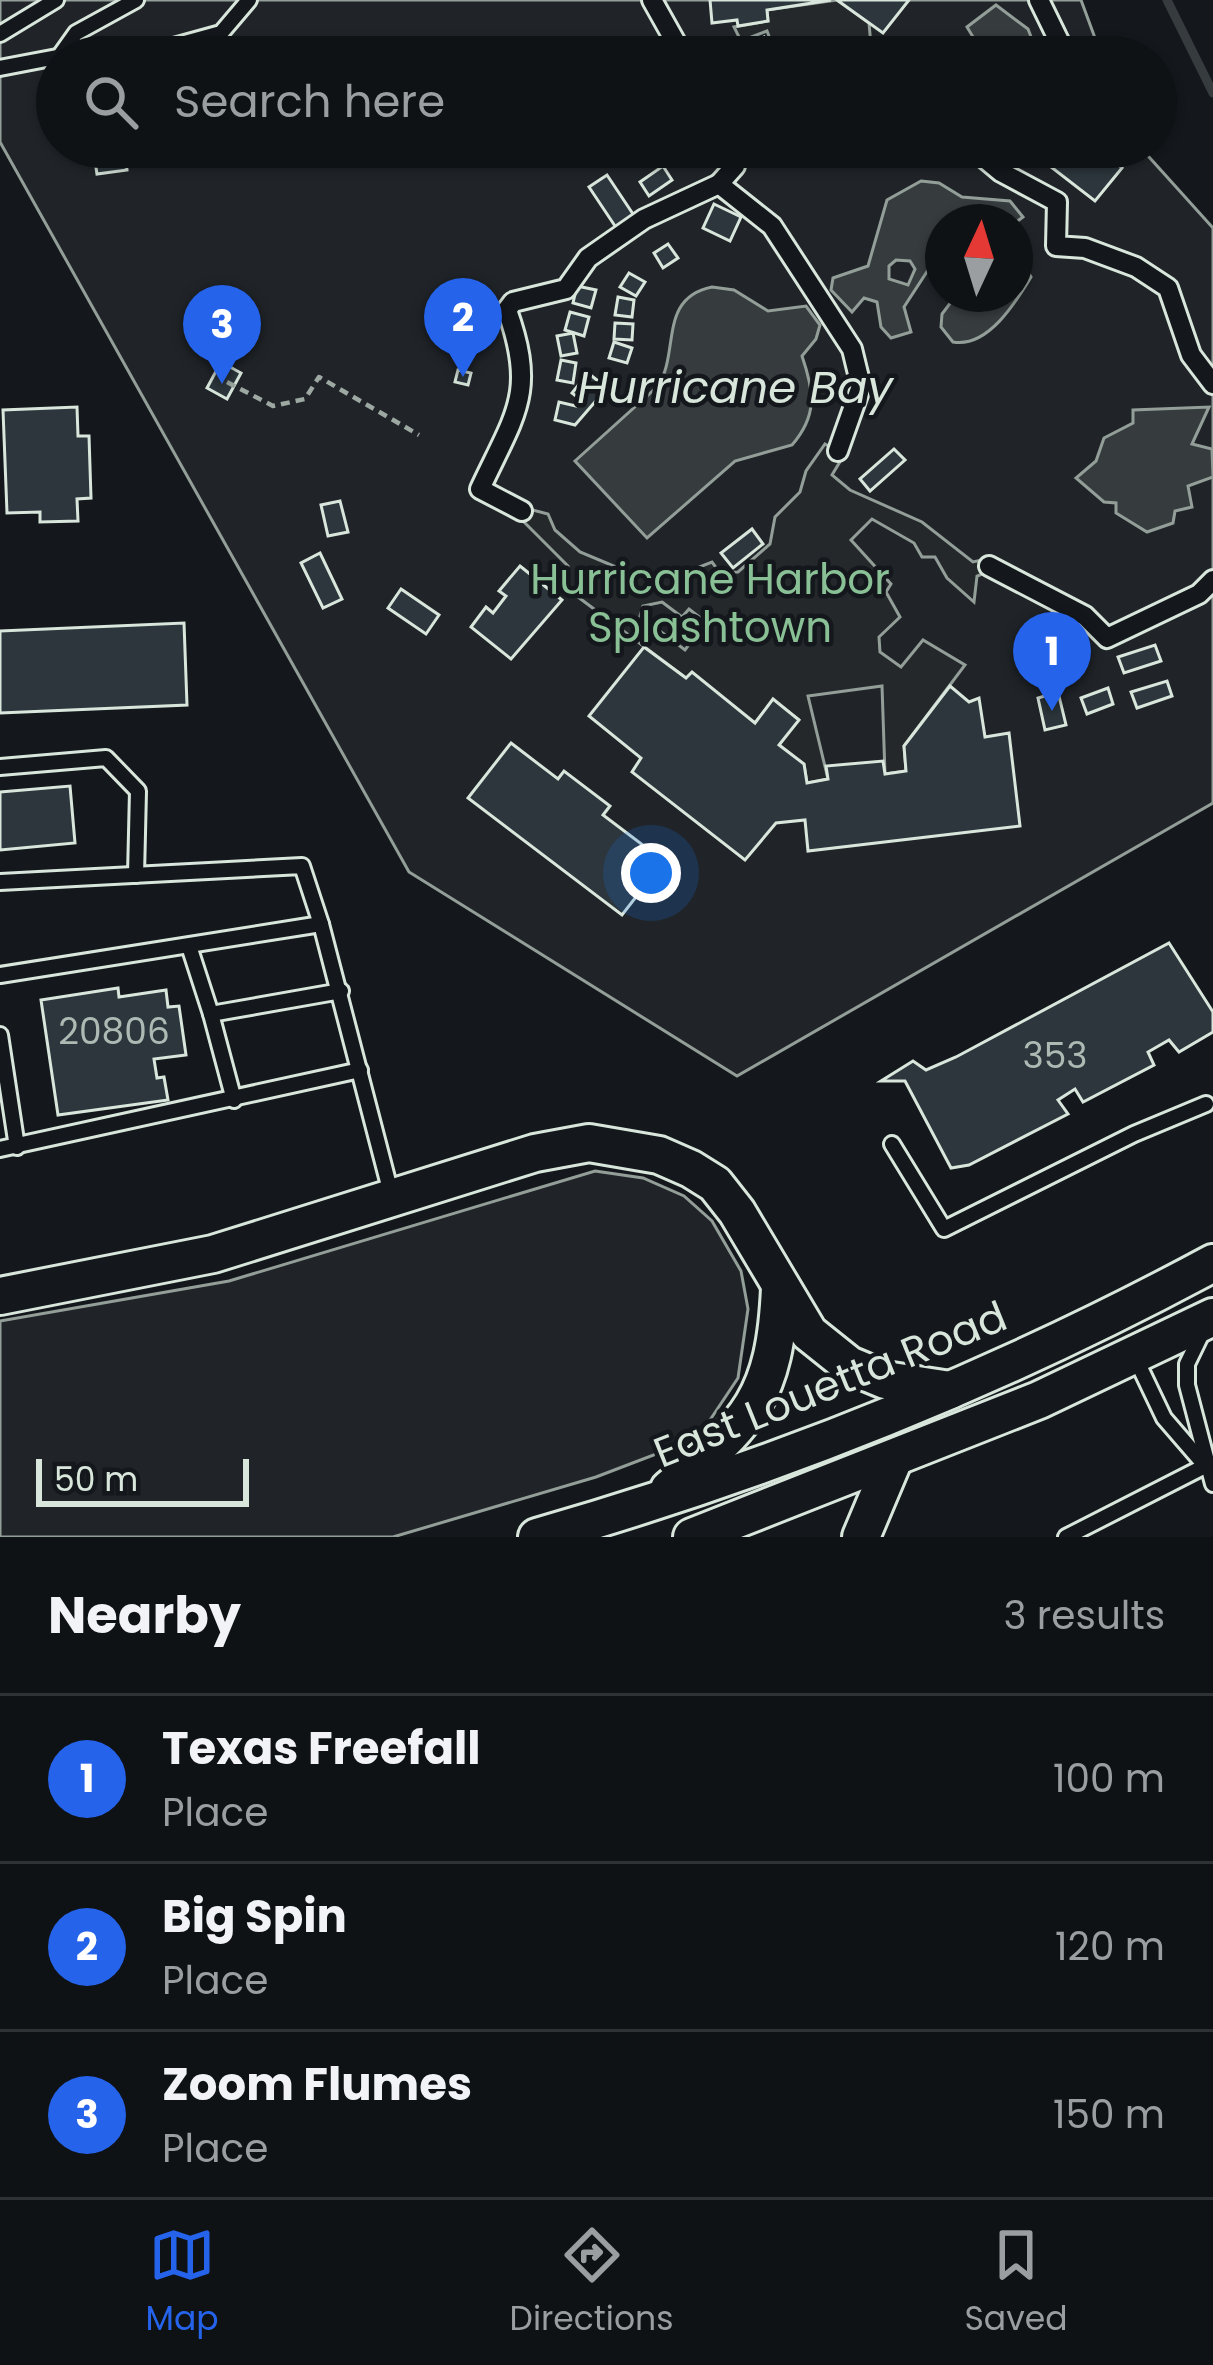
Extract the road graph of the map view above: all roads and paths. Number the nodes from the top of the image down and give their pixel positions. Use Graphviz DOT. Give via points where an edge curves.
graph roads {
  1 [pos="56,0"];
  2 [pos="136,0"];
  3 [pos="249,0"];
  4 [pos="652,0"];
  5 [pos="1039,0"];
  6 [pos="0,34"];
  7 [pos="74,36"];
  8 [pos="210,36"];
  9 [pos="672,36"];
  10 [pos="1057,36"];
  11 [pos="36,61"];
  12 [pos="0,68"];
  13 [pos="728,168"];
  14 [pos="996,168"];
  15 [pos="719,184"];
  16 [pos="227,382"];
  17 [pos="1213,384"];
  18 [pos="419,435"];
  19 [pos="838,451"];
  20 [pos="522,512"];
  21 [pos="989,566"];
  22 [pos="1213,580"];
  23 [pos="0,767"];
  24 [pos="136,875"];
  25 [pos="0,882"];
  26 [pos="321,924"];
  27 [pos="190,946"];
  28 [pos="0,975"];
  29 [pos="341,991"];
  30 [pos="211,1014"];
  31 [pos="0,1035"];
  32 [pos="360,1070"];
  33 [pos="234,1100"];
  34 [pos="1210,1108"];
  35 [pos="892,1144"];
  36 [pos="17,1147"];
  37 [pos="0,1149"];
  38 [pos="392,1198"];
  39 [pos="1213,1263"];
  40 [pos="780,1288"];
  41 [pos="1162,1289"];
  42 [pos="5,1293"];
  43 [pos="1211,1319"];
  44 [pos="1134,1355"];
  45 [pos="950,1390"];
  46 [pos="893,1461"];
  47 [pos="1209,1464"];
  48 [pos="1213,1484"];
  49 [pos="654,1502"];
  50 [pos="537,1537"];
  51 [pos="692,1537"];
  52 [pos="861,1537"];
  53 [pos="1066,1537"];
  1 -- 6 [label="lane"];
  2 -- 7 [label="lane"];
  3 -- 8 [label="lane"];
  4 -- 9 [label="street"];
  5 -- 10 [label="street"];
  11 -- 12 [label="lane"];
  13 -- 15 [label="street"];
  14 -- 17 [label="street" via="1057,202 1056,246 1136,267 1168,288 1191,355"];
  15 -- 19 [label="street" via="772,226 861,372 858,406"];
  15 -- 20 [label="street" via="644,219 588,258 566,289 507,310 524,356 513,419 480,490"];
  16 -- 18 [label="path" via="273,406 305,399 319,377"];
  21 -- 22 [label="street" via="1085,616 1107,638"];
  23 -- 24 [label="lane" via="106,758 138,791"];
  24 -- 25 [label="lane"];
  24 -- 26 [label="lane" via="302,866"];
  26 -- 27 [label="lane"];
  26 -- 29 [label="lane"];
  27 -- 28 [label="lane"];
  27 -- 30 [label="lane"];
  29 -- 30 [label="lane"];
  29 -- 32 [label="lane"];
  30 -- 33 [label="lane"];
  31 -- 36 [label="lane"];
  32 -- 33 [label="lane"];
  32 -- 38 [label="lane"];
  33 -- 36 [label="lane"];
  34 -- 35 [label="lane" via="944,1229"];
  36 -- 37 [label="lane"];
  38 -- 40 [label="main road" via="589,1144 659,1155 715,1184"];
  38 -- 42 [label="main road" via="213,1254"];
  39 -- 41 [label="main road, East Louetta Road"];
  40 -- 45 [label="main road" via="809,1333 849,1365"];
  40 -- 49 [label="main road" via="761,1396 734,1436"];
  41 -- 44 [label="main road"];
  41 -- 45 [label="main road, East Louetta Road"];
  43 -- 44 [label="main road"];
  43 -- 47 [label="lane" via="1187,1364 1186,1384"];
  44 -- 46 [label="main road"];
  44 -- 47 [label="lane" via="1164,1418"];
  45 -- 49 [label="main road, East Louetta Road"];
  46 -- 51 [label="main road"];
  46 -- 52 [label="main road"];
  47 -- 48 [label="lane"];
  47 -- 53 [label="lane"];
  49 -- 50 [label="main road, East Louetta Road"];
}
